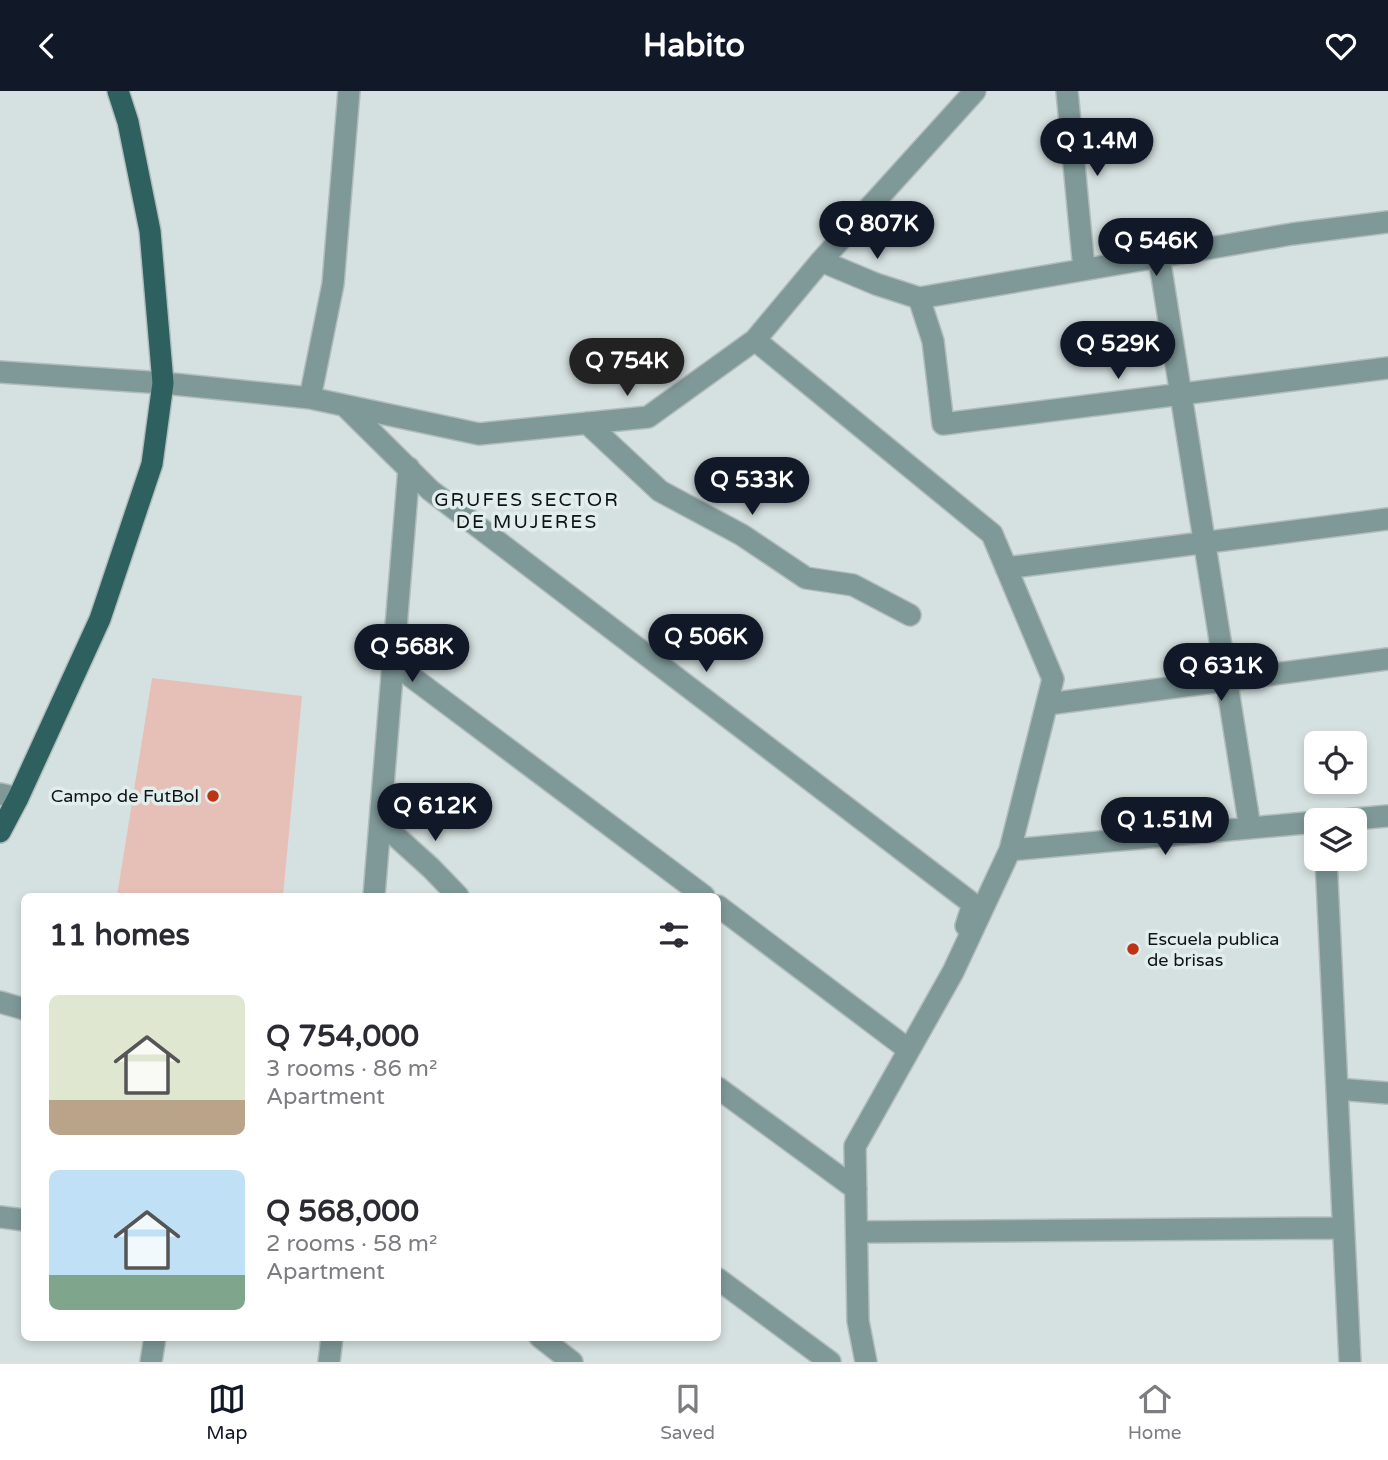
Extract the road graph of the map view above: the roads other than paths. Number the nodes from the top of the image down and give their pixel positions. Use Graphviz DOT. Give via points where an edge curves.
graph roads {
  1 [pos="118,91"];
  2 [pos="349,91"];
  3 [pos="975,91"];
  4 [pos="1068,91"];
  5 [pos="1388,222"];
  6 [pos="1158,257"];
  7 [pos="821,261"];
  8 [pos="1084,269"];
  9 [pos="919,298"];
  10 [pos="755,340"];
  11 [pos="1388,368"];
  12 [pos="0,372"];
  13 [pos="163,383"];
  14 [pos="1181,394"];
  15 [pos="310,398"];
  16 [pos="345,405"];
  17 [pos="587,423"];
  18 [pos="409,468"];
  19 [pos="1388,519"];
  20 [pos="1205,542"];
  21 [pos="1006,568"];
  22 [pos="910,615"];
  23 [pos="1388,659"];
  24 [pos="393,663"];
  25 [pos="1227,681"];
  26 [pos="1048,704"];
  27 [pos="9,796"];
  28 [pos="1388,815"];
  29 [pos="1367,817"];
  30 [pos="380,822"];
  31 [pos="1304,823"];
  32 [pos="1250,828"];
  33 [pos="0,832"];
  34 [pos="1010,850"];
  35 [pos="1327,871"];
  36 [pos="374,893"];
  37 [pos="455,893"];
  38 [pos="700,893"];
  39 [pos="721,908"];
  40 [pos="953,972"];
  41 [pos="0,1002"];
  42 [pos="21,1008"];
  43 [pos="909,1050"];
  44 [pos="1337,1089"];
  45 [pos="721,1090"];
  46 [pos="1388,1093"];
  47 [pos="856,1189"];
  48 [pos="0,1217"];
  49 [pos="21,1220"];
  50 [pos="1343,1228"];
  51 [pos="857,1233"];
  52 [pos="721,1281"];
  53 [pos="154,1341"];
  54 [pos="331,1341"];
  55 [pos="545,1341"];
  56 [pos="151,1362"];
  57 [pos="329,1362"];
  58 [pos="572,1362"];
  59 [pos="830,1362"];
  60 [pos="866,1362"];
  61 [pos="1350,1362"];
  1 -- 13 [label="main road" via="150,230"];
  2 -- 15 [label="street" via="333,283"];
  3 -- 7 [label="street"];
  4 -- 8 [label="street"];
  5 -- 6 [label="street"];
  6 -- 8 [label="street"];
  6 -- 14 [label="street"];
  7 -- 9 [label="street"];
  7 -- 10 [label="street"];
  8 -- 9 [label="street"];
  9 -- 14 [label="street" via="933,341 943,424"];
  10 -- 17 [label="street" via="648,418"];
  10 -- 21 [label="street" via="992,534"];
  11 -- 14 [label="street"];
  12 -- 13 [label="street"];
  13 -- 15 [label="street"];
  13 -- 27 [label="main road" via="152,464 100,619"];
  14 -- 20 [label="street"];
  15 -- 16 [label="street"];
  16 -- 17 [label="street" via="479,434"];
  16 -- 18 [label="street"];
  17 -- 22 [label="street" via="660,491 742,535 806,577 853,585"];
  18 -- 24 [label="street"];
  18 -- 40 [label="street" via="430,490 973,904"];
  19 -- 20 [label="street"];
  20 -- 21 [label="street"];
  20 -- 25 [label="street"];
  21 -- 26 [label="street" via="1053,679"];
  23 -- 25 [label="street"];
  24 -- 30 [label="street"];
  24 -- 38 [label="street"];
  25 -- 26 [label="street"];
  25 -- 32 [label="street"];
  26 -- 34 [label="street"];
  27 -- 33 [label="main road"];
  28 -- 29 [label="street"];
  30 -- 36 [label="street"];
  30 -- 37 [label="street"];
  31 -- 32 [label="street"];
  32 -- 34 [label="street"];
  34 -- 40 [label="street"];
  35 -- 44 [label="street"];
  39 -- 43 [label="street"];
  40 -- 43 [label="street"];
  41 -- 42 [label="street"];
  43 -- 47 [label="street" via="855,1146"];
  44 -- 46 [label="street"];
  44 -- 50 [label="street"];
  45 -- 47 [label="street"];
  47 -- 51 [label="street"];
  48 -- 49 [label="street"];
  50 -- 51 [label="street"];
  50 -- 61 [label="street"];
  51 -- 60 [label="street" via="858,1321"];
  52 -- 59 [label="street"];
  53 -- 56 [label="street"];
  54 -- 57 [label="street"];
  55 -- 58 [label="street"];
}
